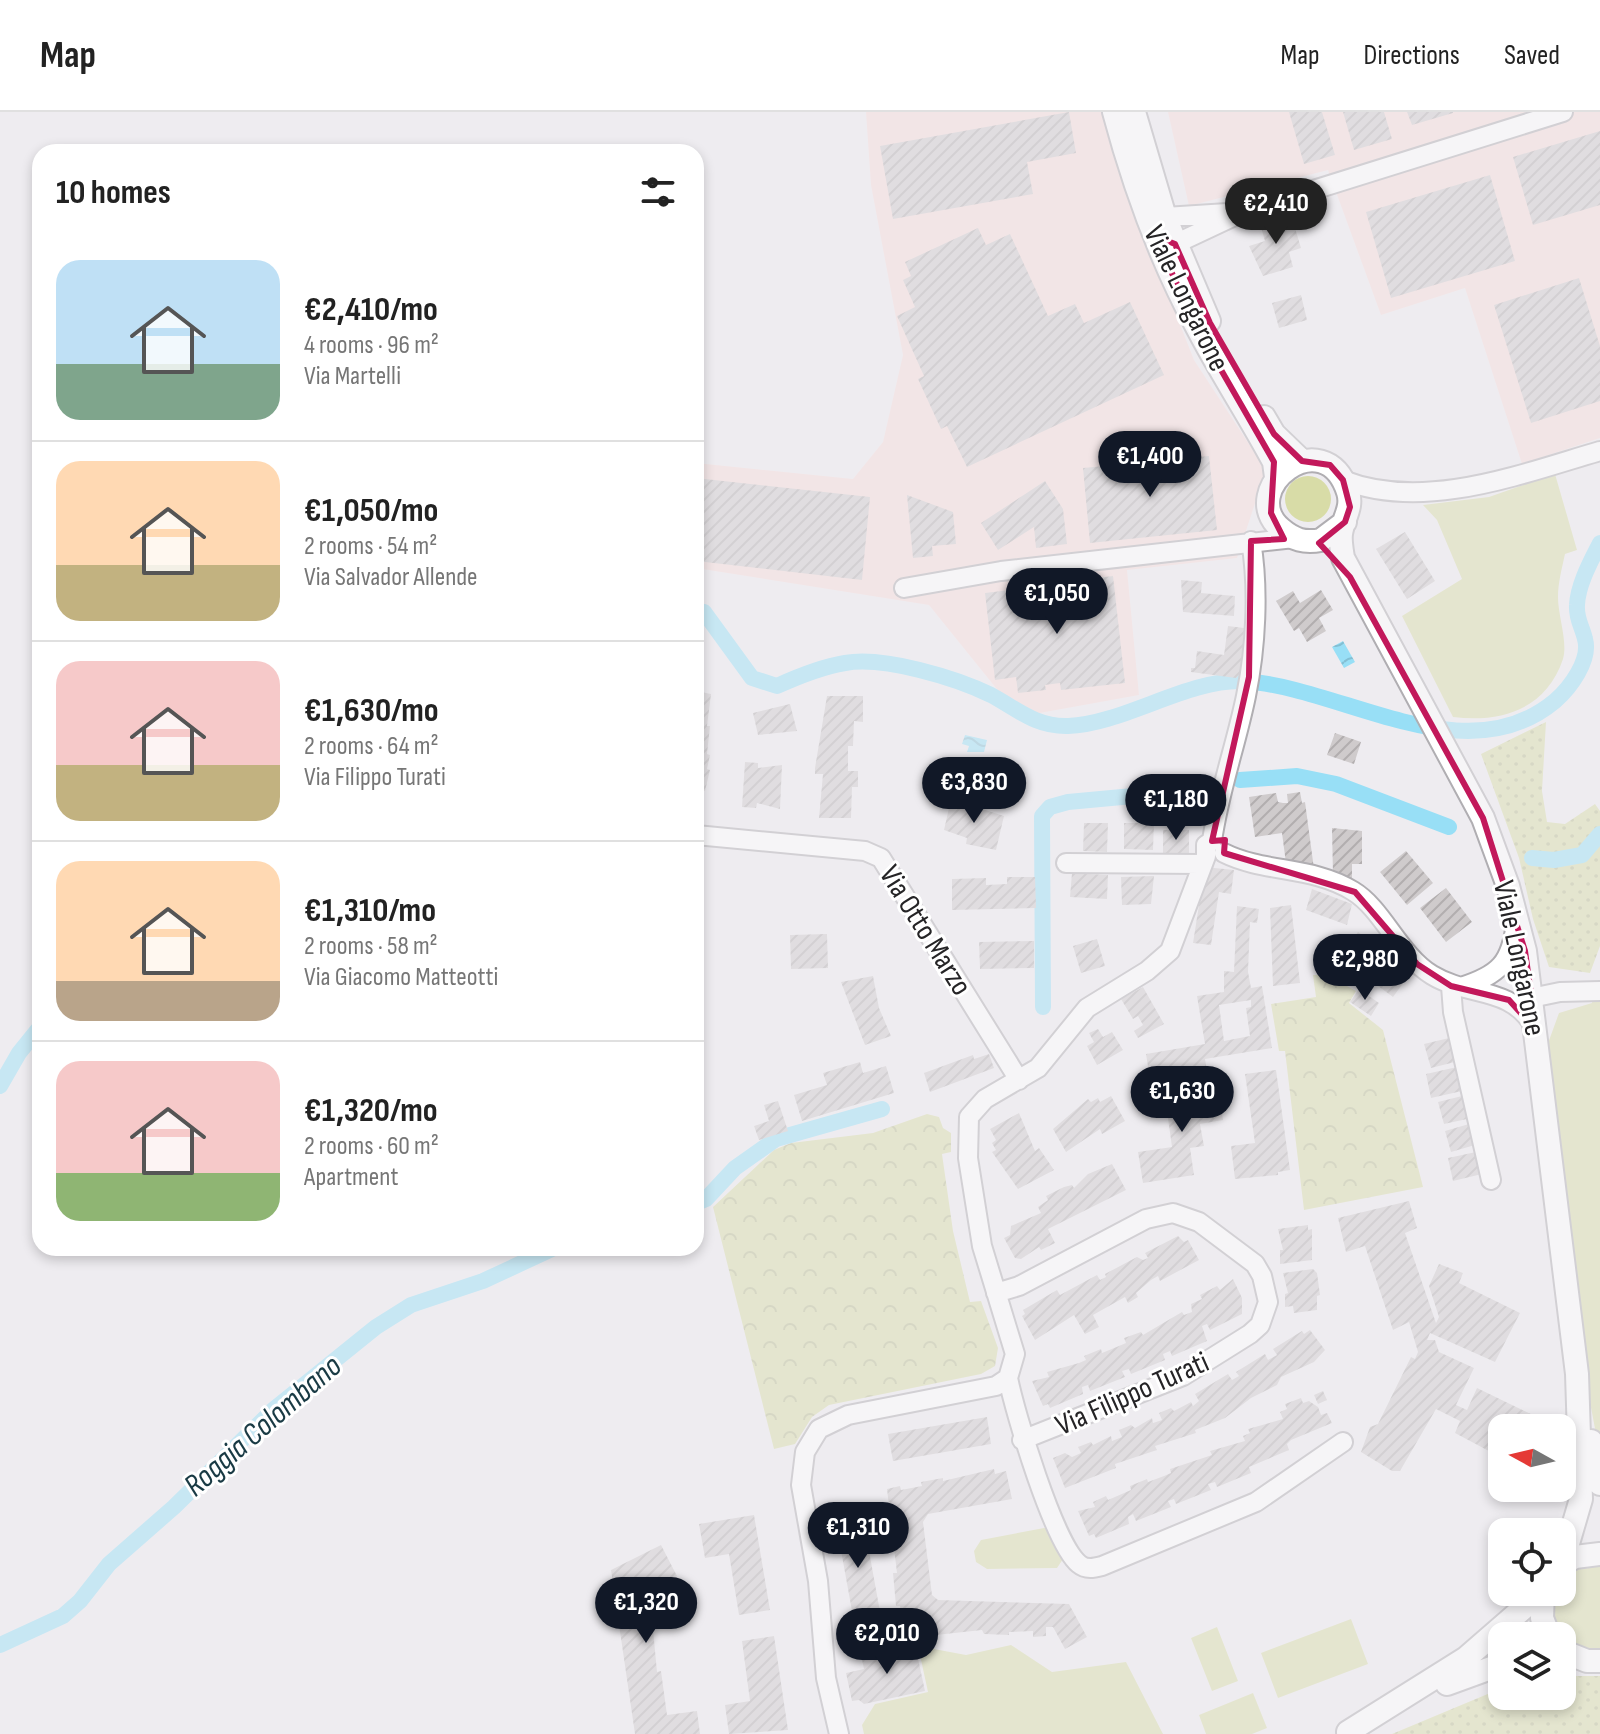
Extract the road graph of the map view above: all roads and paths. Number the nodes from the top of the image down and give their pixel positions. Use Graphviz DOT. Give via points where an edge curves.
graph roads {
  1 [pos="1114,112"];
  2 [pos="1134,112"];
  3 [pos="1563,112"];
  4 [pos="1243,212"];
  5 [pos="1165,232"];
  6 [pos="1600,451"];
  7 [pos="1302,461"];
  8 [pos="1276,477"];
  9 [pos="1343,480"];
  10 [pos="1390,491"];
  11 [pos="1271,513"];
  12 [pos="1348,515"];
  13 [pos="1302,540"];
  14 [pos="1251,541"];
  15 [pos="1350,577"];
  16 [pos="904,588"];
  17 [pos="704,836"];
  18 [pos="1211,853"];
  19 [pos="1066,863"];
  20 [pos="1516,918"];
  21 [pos="1598,986"];
  22 [pos="1456,987"];
  23 [pos="1531,998"];
  24 [pos="1536,1030"];
  25 [pos="1019,1080"];
  26 [pos="1491,1180"];
  27 [pos="996,1293"];
  28 [pos="1577,1374"];
  29 [pos="1008,1378"];
  30 [pos="1022,1440"];
  31 [pos="1343,1442"];
  32 [pos="1600,1484"];
  33 [pos="1576,1523"];
  34 [pos="1600,1554"];
  35 [pos="1576,1557"];
  36 [pos="1527,1606"];
  37 [pos="1576,1657"];
  38 [pos="1600,1661"];
  39 [pos="1488,1668"];
  40 [pos="1346,1733"];
  41 [pos="839,1734"];
  1 -- 5 [label="main road, Viale Longarone" via="1128,164"];
  2 -- 5 [label="main road, Viale Longarone"];
  3 -- 4 [label="street"];
  4 -- 5 [label="street"];
  4 -- 5 [label="street"];
  5 -- 7 [label="main road, Viale Longarone" via="1274,434"];
  5 -- 8 [label="main road, Viale Longarone" via="1197,328 1274,462"];
  6 -- 10 [label="street" via="1450,489"];
  7 -- 8 [label="main road"];
  7 -- 9 [label="main road" via="1330,465"];
  8 -- 11 [label="main road"];
  9 -- 10 [label="street"];
  9 -- 12 [label="main road"];
  10 -- 12 [label="street"];
  11 -- 13 [label="main road" via="1277,526"];
  11 -- 14 [label="street"];
  12 -- 13 [label="main road" via="1329,537"];
  12 -- 15 [label="main road, Viale Longarone" via="1342,551"];
  13 -- 14 [label="street"];
  13 -- 15 [label="main road, Viale Longarone" via="1331,556"];
  14 -- 16 [label="street"];
  14 -- 18 [label="street" via="1249,677 1222,782"];
  15 -- 20 [label="main road, Viale Longarone" via="1483,818"];
  17 -- 25 [label="street, Via Otto Marzo" via="865,851 881,858"];
  18 -- 19 [label="street"];
  18 -- 22 [label="street" via="1313,874 1355,892 1417,964"];
  18 -- 25 [label="street" via="1170,951 1087,1008 1048,1057"];
  20 -- 22 [label="street" via="1507,959 1487,979"];
  20 -- 23 [label="main road, Viale Longarone"];
  21 -- 23 [label="street"];
  22 -- 24 [label="street" via="1509,1000 1522,1008"];
  22 -- 26 [label="street" via="1453,1012"];
  23 -- 24 [label="main road, Viale Longarone"];
  24 -- 28 [label="main road, Viale Longarone"];
  25 -- 27 [label="street" via="975,1109 966,1137 982,1246"];
  27 -- 29 [label="street" via="1015,1354"];
  27 -- 30 [label="street, Via Filippo Turati" via="1146,1219 1173,1213 1199,1222 1255,1264 1267,1290 1260,1325 1209,1361 1159,1387"];
  28 -- 32 [label="main road, Viale Longarone"];
  28 -- 33 [label="main road, Viale Longarone" via="1581,1499"];
  29 -- 30 [label="street"];
  29 -- 41 [label="street" via="996,1386 848,1415 819,1429 805,1452 801,1485 818,1581 825,1669"];
  30 -- 31 [label="street" via="1066,1543 1078,1564 1087,1568 1256,1502"];
  34 -- 35 [label="main road"];
  36 -- 40 [label="main road" via="1466,1658"];
  37 -- 38 [label="main road"];
  39 -- 40 [label="main road"];
}
